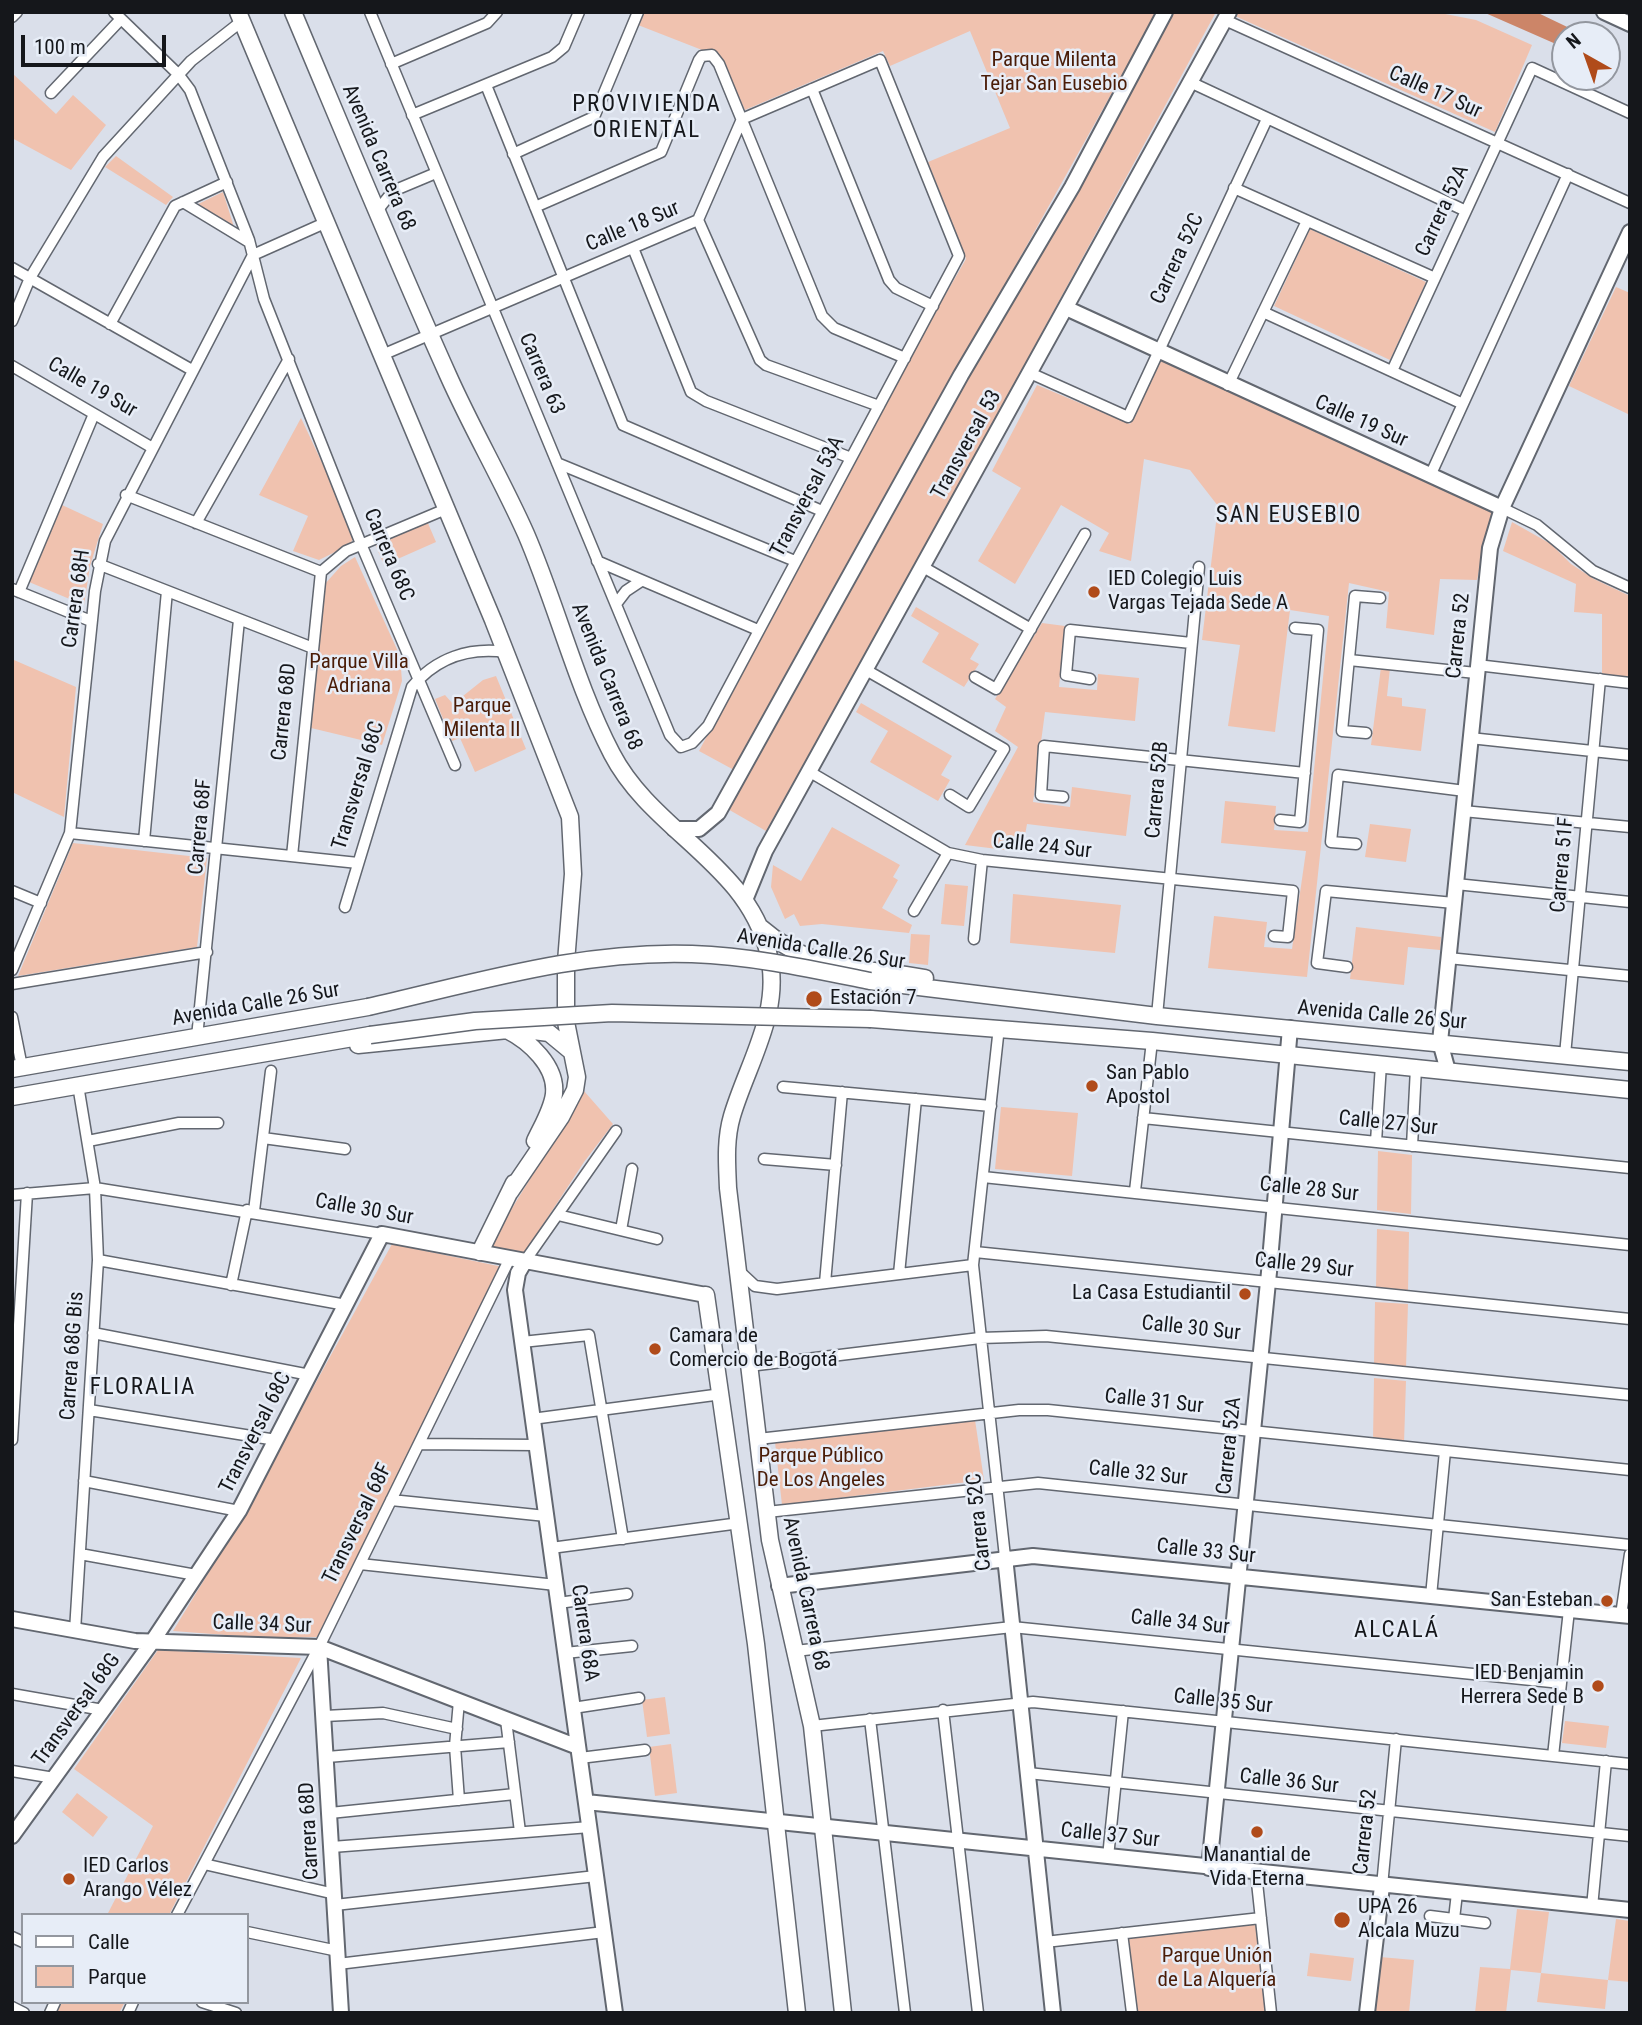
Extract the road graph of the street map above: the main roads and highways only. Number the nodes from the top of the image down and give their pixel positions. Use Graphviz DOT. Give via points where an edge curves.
graph roads {
  1 [pos="293,12"];
  2 [pos="240,17"];
  3 [pos="759,926"];
  4 [pos="1058,1005"];
  5 [pos="504,1029"];
  6 [pos="279,1051"];
  7 [pos="572,1052"];
  8 [pos="1630,1062"];
  9 [pos="17,1068"];
  10 [pos="1630,1090"];
  11 [pos="12,1097"];
  12 [pos="510,1192"];
  13 [pos="480,1252"];
  14 [pos="706,1295"];
  15 [pos="797,2013"];
  16 [pos="843,2013"];
  1 -- 3 [label="main road, Avenida Carrera 68" via="430,334 527,537 602,733 628,781 720,868"];
  2 -- 7 [label="main road" via="568,806 573,874 565,1002"];
  3 -- 4 [label="main road" via="790,951 814,961"];
  3 -- 16 [label="main road, Avenida Carrera 68" via="769,955 770,1005 732,1118 727,1188 767,1512 812,1726"];
  4 -- 8 [label="main road, Avenida Calle 26 Sur"];
  4 -- 9 [label="main road, Avenida Calle 26 Sur, bridge" via="870,981 727,956 648,954 548,965 368,1007"];
  5 -- 6 [label="main road"];
  5 -- 7 [label="main road" via="549,1033"];
  5 -- 12 [label="main road" via="536,1052 554,1084 548,1113"];
  6 -- 10 [label="main road, bridge" via="498,1019 612,1013 871,1019 1152,1041"];
  6 -- 11 [label="main road"];
  7 -- 12 [label="main road" via="577,1077 570,1104"];
  12 -- 13 [label="main road"];
  14 -- 15 [label="main road" via="740,1523"];
}
